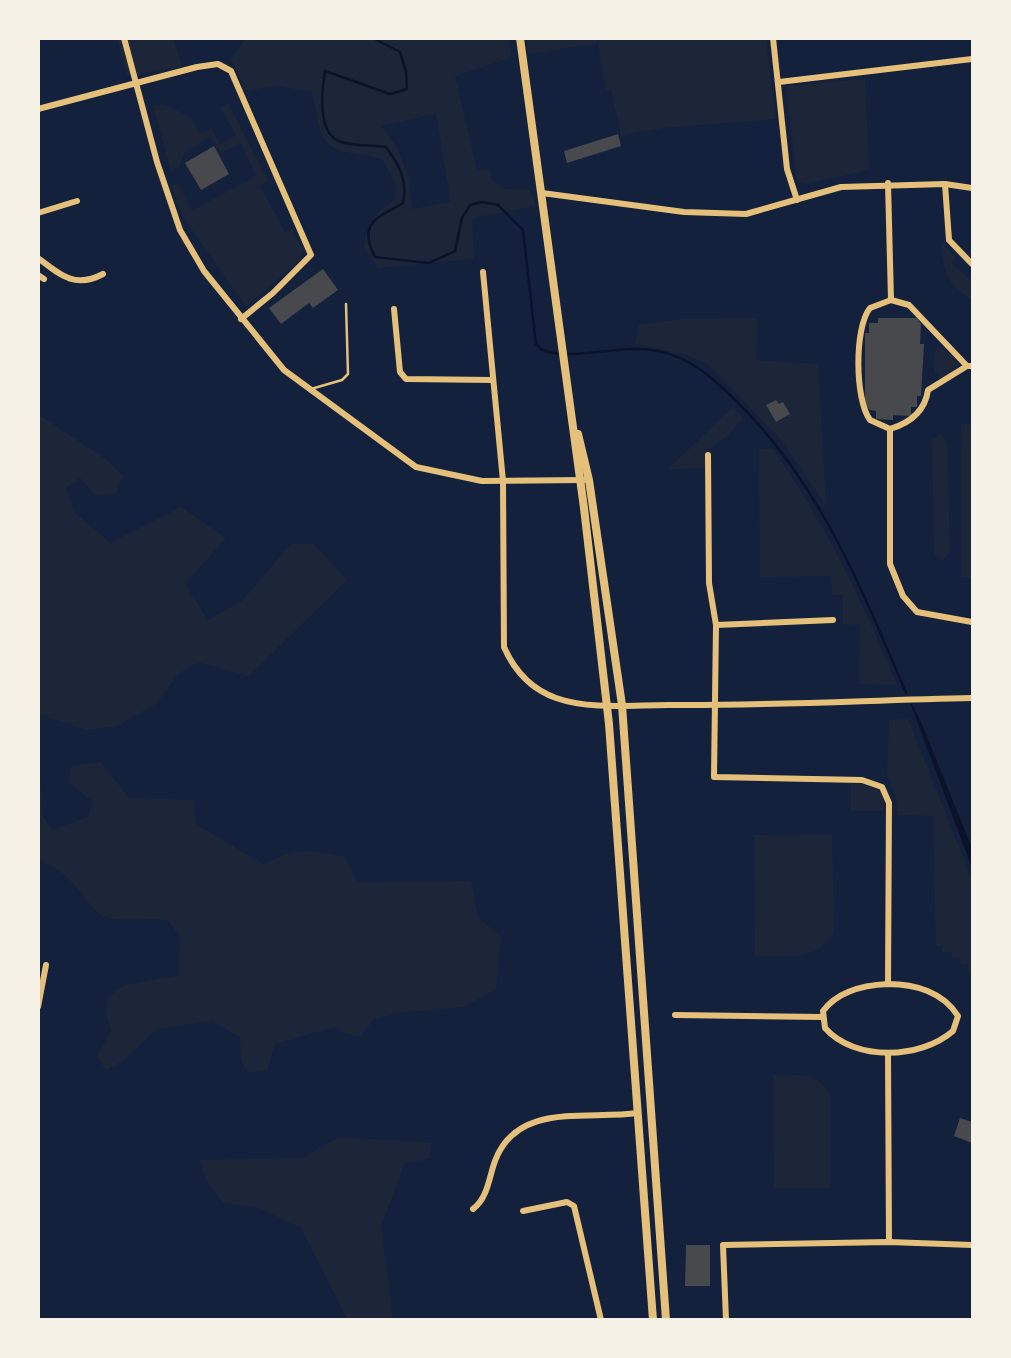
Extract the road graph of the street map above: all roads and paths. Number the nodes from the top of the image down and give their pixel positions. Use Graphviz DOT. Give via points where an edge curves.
graph roads {
  1 [pos="124,38"];
  2 [pos="520,38"];
  3 [pos="773,38"];
  4 [pos="972,59"];
  5 [pos="779,82"];
  6 [pos="136,83"];
  7 [pos="38,109"];
  8 [pos="888,183"];
  9 [pos="945,184"];
  10 [pos="972,188"];
  11 [pos="542,193"];
  12 [pos="797,200"];
  13 [pos="76,201"];
  14 [pos="38,213"];
  15 [pos="38,258"];
  16 [pos="972,264"];
  17 [pos="483,272"];
  18 [pos="103,274"];
  19 [pos="891,300"];
  20 [pos="346,304"];
  21 [pos="394,309"];
  22 [pos="241,319"];
  23 [pos="970,366"];
  24 [pos="492,380"];
  25 [pos="308,390"];
  26 [pos="569,394"];
  27 [pos="890,429"];
  28 [pos="708,455"];
  29 [pos="589,480"];
  30 [pos="503,481"];
  31 [pos="580,481"];
  32 [pos="832,620"];
  33 [pos="972,622"];
  34 [pos="716,625"];
  35 [pos="972,698"];
  36 [pos="607,704"];
  37 [pos="622,705"];
  38 [pos="715,705"];
  39 [pos="46,965"];
  40 [pos="888,984"];
  41 [pos="38,1007"];
  42 [pos="674,1015"];
  43 [pos="822,1017"];
  44 [pos="888,1053"];
  45 [pos="638,1113"];
  46 [pos="473,1209"];
  47 [pos="523,1211"];
  48 [pos="889,1242"];
  49 [pos="972,1245"];
  50 [pos="601,1320"];
  51 [pos="653,1320"];
  52 [pos="666,1320"];
  53 [pos="726,1320"];
  1 -- 6 [label="street"];
  2 -- 11 [label="main road"];
  3 -- 5 [label="street"];
  4 -- 5 [label="street"];
  5 -- 12 [label="street" via="787,169"];
  6 -- 7 [label="street"];
  6 -- 22 [label="street" via="180,230"];
  6 -- 22 [label="street" via="218,64 231,71 311,255"];
  8 -- 9 [label="street"];
  8 -- 12 [label="street" via="841,187"];
  8 -- 19 [label="street"];
  9 -- 10 [label="street"];
  9 -- 16 [label="street" via="949,240"];
  11 -- 12 [label="street" via="725,214"];
  11 -- 26 [label="main road"];
  13 -- 14 [label="street"];
  15 -- 18 [label="street" via="66,279 86,282"];
  17 -- 24 [label="street"];
  19 -- 23 [label="street" via="917,311"];
  19 -- 27 [label="street" via="867,312 859,345 863,411 875,424"];
  20 -- 25 [label="lane" via="348,374"];
  21 -- 24 [label="street" via="400,372 406,379"];
  22 -- 25 [label="street" via="284,370"];
  23 -- 27 [label="street" via="928,390 918,413"];
  24 -- 30 [label="street"];
  25 -- 30 [label="street" via="416,467 460,479"];
  26 -- 29 [label="main road"];
  26 -- 31 [label="main road"];
  27 -- 33 [label="street" via="890,564 896,583 917,612"];
  28 -- 34 [label="street" via="709,583"];
  29 -- 31 [label="street"];
  29 -- 37 [label="main road"];
  30 -- 31 [label="street"];
  30 -- 36 [label="street" via="502,591 508,657 525,679 555,697"];
  31 -- 36 [label="main road"];
  32 -- 34 [label="street"];
  34 -- 38 [label="street"];
  35 -- 38 [label="street"];
  36 -- 37 [label="street"];
  36 -- 45 [label="main road"];
  37 -- 38 [label="street"];
  37 -- 52 [label="main road"];
  38 -- 40 [label="street" via="714,777 862,780 882,787 889,803"];
  39 -- 41 [label="street"];
  40 -- 43 [label="street" via="845,994 828,1005"];
  40 -- 44 [label="street" via="932,993 952,1007 958,1021 939,1041"];
  42 -- 43 [label="street"];
  43 -- 44 [label="street" via="825,1028 836,1037"];
  44 -- 48 [label="street"];
  45 -- 46 [label="street" via="535,1120 514,1130 497,1155 483,1202"];
  45 -- 51 [label="main road"];
  47 -- 50 [label="street" via="567,1202 574,1206"];
  48 -- 49 [label="street"];
  48 -- 53 [label="street" via="723,1245"];
}
